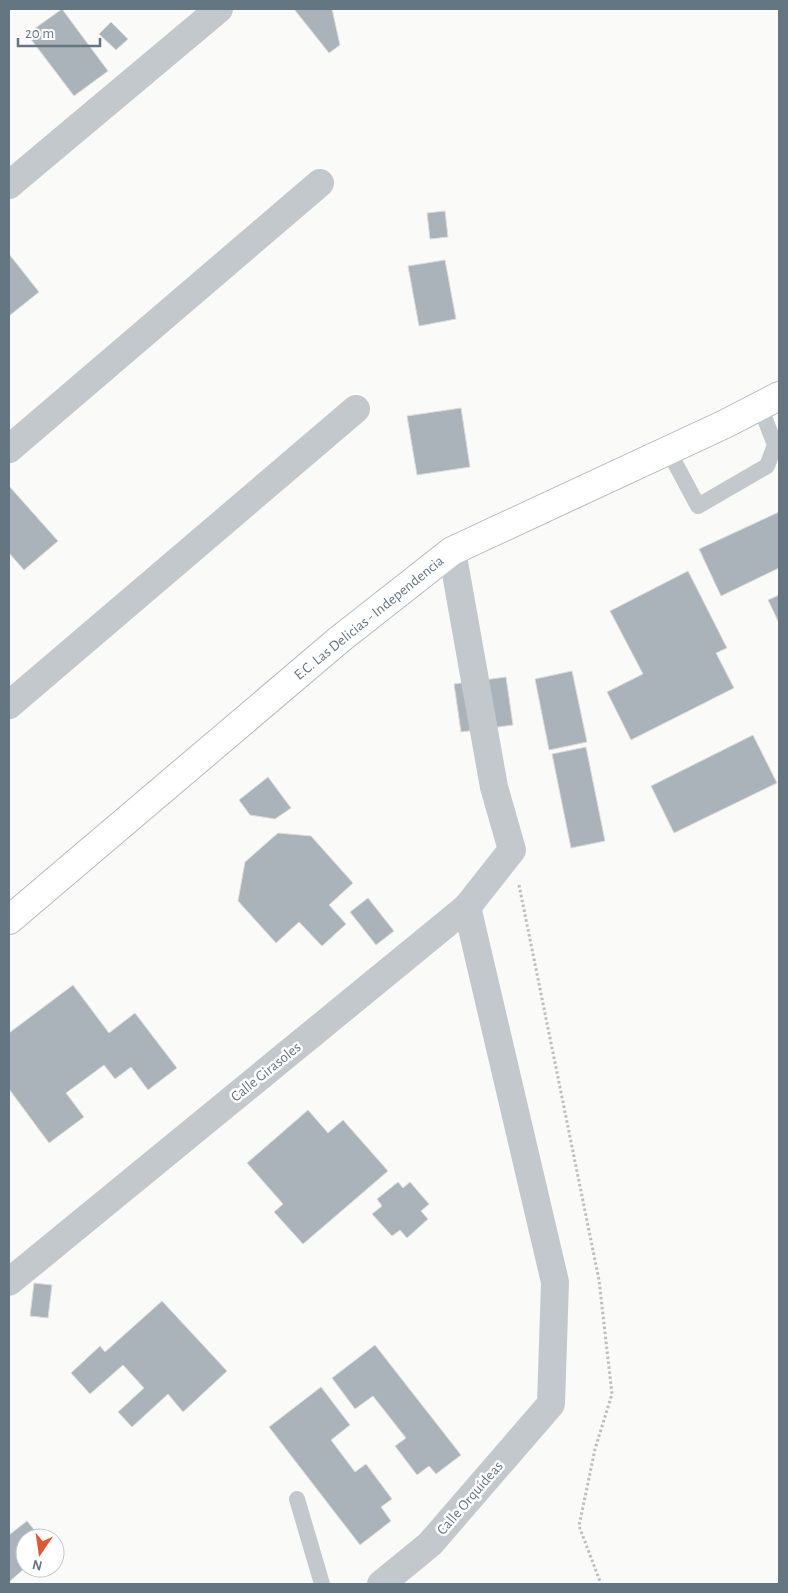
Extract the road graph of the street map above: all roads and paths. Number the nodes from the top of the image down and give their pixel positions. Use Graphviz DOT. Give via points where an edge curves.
graph roads {
  1 [pos="218,9"];
  2 [pos="320,182"];
  3 [pos="9,185"];
  4 [pos="770,401"];
  5 [pos="356,408"];
  6 [pos="9,449"];
  7 [pos="668,450"];
  8 [pos="452,551"];
  9 [pos="9,705"];
  10 [pos="512,850"];
  11 [pos="467,907"];
  12 [pos="9,920"];
  13 [pos="9,1282"];
  14 [pos="297,1499"];
  15 [pos="322,1584"];
  16 [pos="381,1584"];
  17 [pos="601,1584"];
  1 -- 3 [label="street"];
  2 -- 6 [label="street"];
  4 -- 7 [label="street, E.C. Las Delicias - Independencia"];
  4 -- 7 [label="lane" via="775,445 767,466 698,506"];
  5 -- 9 [label="street"];
  7 -- 8 [label="street, E.C. Las Delicias - Independencia"];
  8 -- 10 [label="street" via="494,787"];
  8 -- 12 [label="street, E.C. Las Delicias - Independencia" via="340,639"];
  10 -- 11 [label="street, Calle Girasoles"];
  10 -- 17 [label="path" via="599,1280 612,1394 595,1449 579,1526"];
  11 -- 13 [label="street, Calle Girasoles"];
  11 -- 16 [label="street, Calle Orquídeas" via="555,1282 552,1404 430,1544"];
  14 -- 15 [label="lane"];
}
